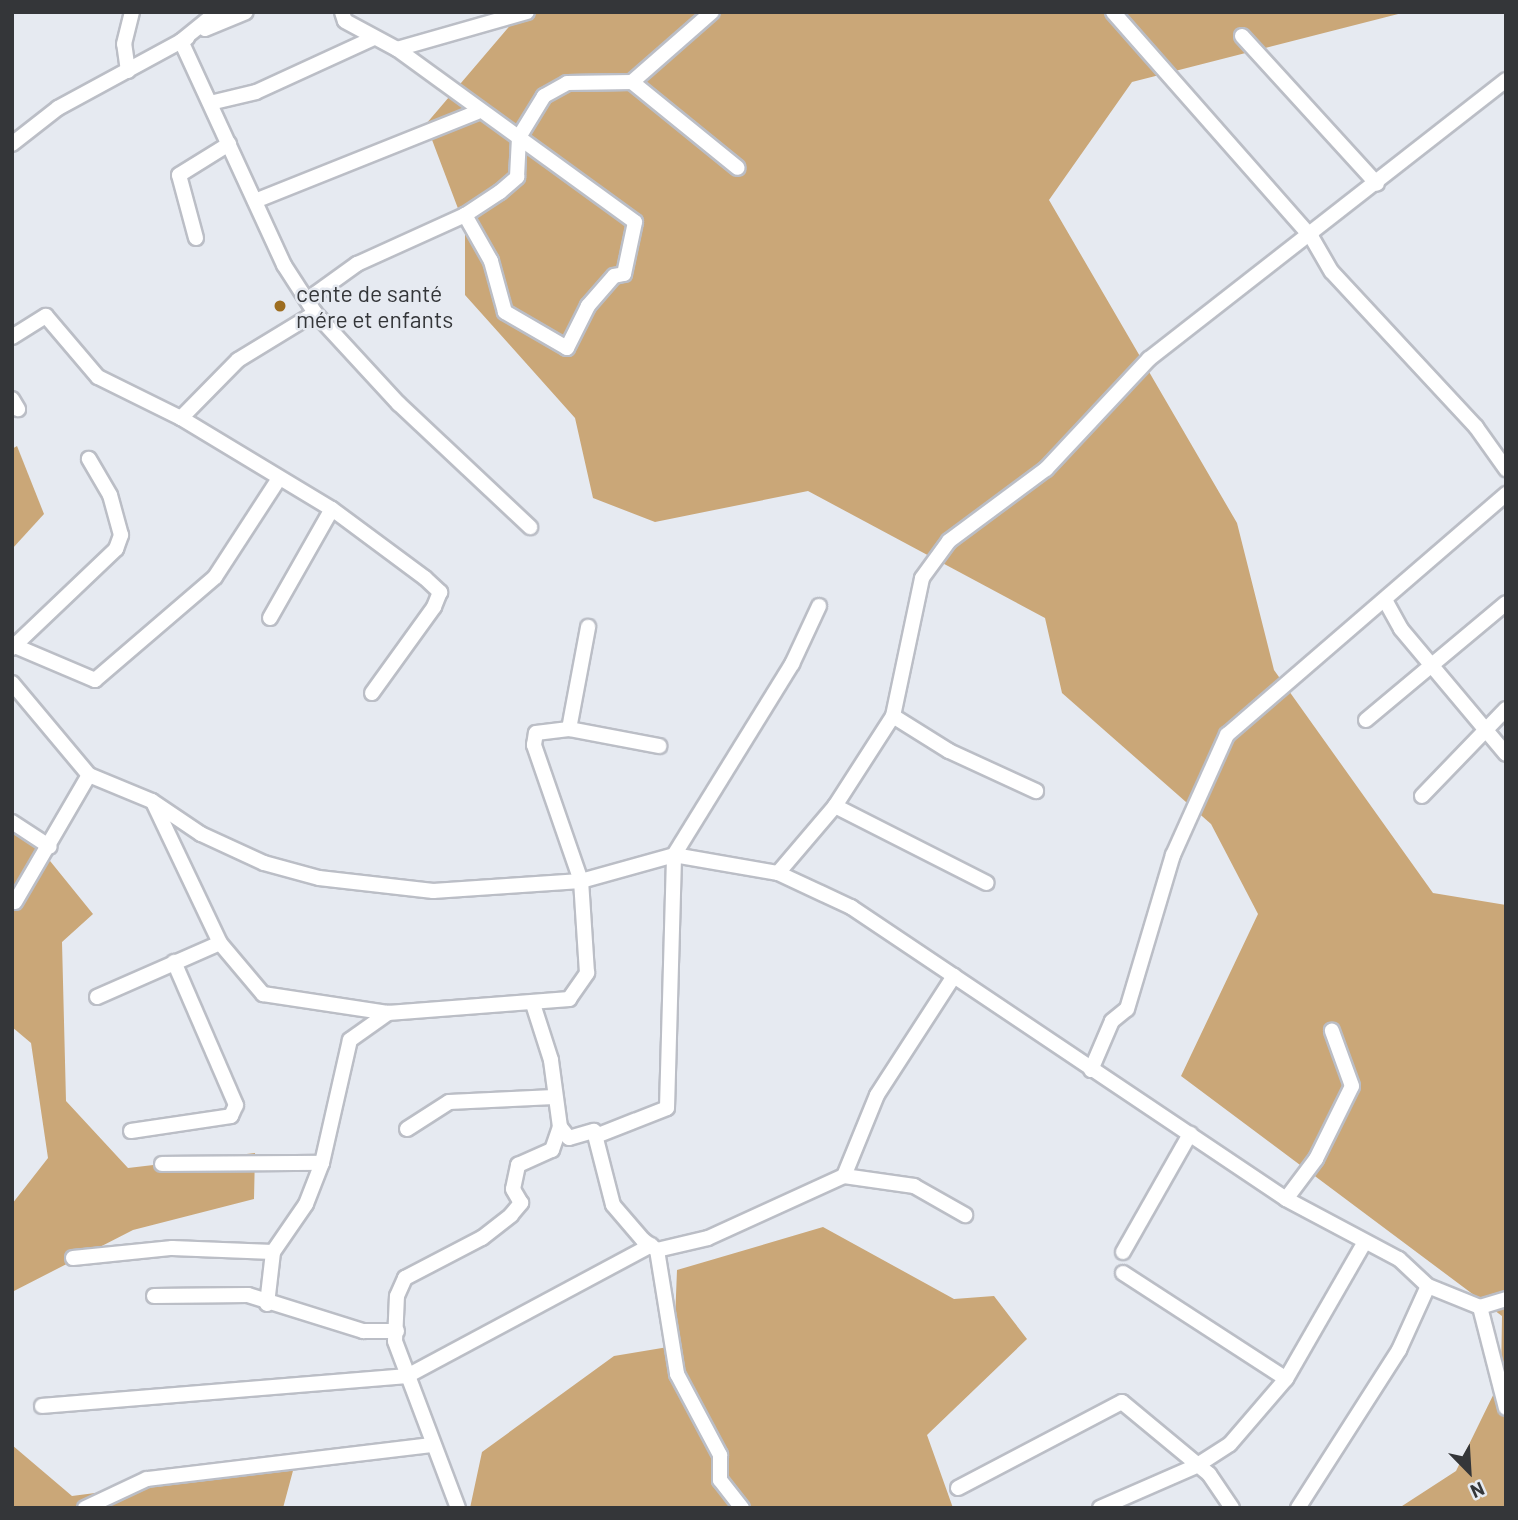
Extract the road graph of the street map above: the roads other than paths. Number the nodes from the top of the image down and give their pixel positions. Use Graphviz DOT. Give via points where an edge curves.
graph roads {
  1 [pos="132,12"];
  2 [pos="218,12"];
  3 [pos="246,12"];
  4 [pos="342,12"];
  5 [pos="527,12"];
  6 [pos="712,12"];
  7 [pos="1113,12"];
  8 [pos="1242,36"];
  9 [pos="372,39"];
  10 [pos="181,41"];
  11 [pos="397,49"];
  12 [pos="128,71"];
  13 [pos="1506,80"];
  14 [pos="632,82"];
  15 [pos="211,103"];
  16 [pos="477,112"];
  17 [pos="519,137"];
  18 [pos="12,144"];
  19 [pos="229,145"];
  20 [pos="737,168"];
  21 [pos="1377,184"];
  22 [pos="255,201"];
  23 [pos="465,215"];
  24 [pos="1312,238"];
  25 [pos="197,239"];
  26 [pos="311,306"];
  27 [pos="12,337"];
  28 [pos="181,418"];
  29 [pos="89,459"];
  30 [pos="1506,469"];
  31 [pos="278,480"];
  32 [pos="1506,495"];
  33 [pos="332,509"];
  34 [pos="530,527"];
  35 [pos="1385,600"];
  36 [pos="1506,603"];
  37 [pos="819,606"];
  38 [pos="270,618"];
  39 [pos="588,628"];
  40 [pos="13,647"];
  41 [pos="1430,665"];
  42 [pos="12,683"];
  43 [pos="372,693"];
  44 [pos="1506,709"];
  45 [pos="892,716"];
  46 [pos="1366,720"];
  47 [pos="569,729"];
  48 [pos="1486,734"];
  49 [pos="659,746"];
  50 [pos="1506,754"];
  51 [pos="89,775"];
  52 [pos="1036,792"];
  53 [pos="1422,796"];
  54 [pos="152,801"];
  55 [pos="835,806"];
  56 [pos="12,822"];
  57 [pos="50,847"];
  58 [pos="674,855"];
  59 [pos="778,873"];
  60 [pos="581,879"];
  61 [pos="988,883"];
  62 [pos="15,902"];
  63 [pos="220,943"];
  64 [pos="174,962"];
  65 [pos="954,976"];
  66 [pos="97,997"];
  67 [pos="533,1004"];
  68 [pos="388,1013"];
  69 [pos="1332,1031"];
  70 [pos="1091,1070"];
  71 [pos="554,1097"];
  72 [pos="560,1127"];
  73 [pos="407,1129"];
  74 [pos="131,1131"];
  75 [pos="1190,1134"];
  76 [pos="596,1136"];
  77 [pos="322,1163"];
  78 [pos="162,1164"];
  79 [pos="844,1176"];
  80 [pos="1286,1199"];
  81 [pos="965,1215"];
  82 [pos="1363,1245"];
  83 [pos="654,1247"];
  84 [pos="273,1252"];
  85 [pos="1123,1252"];
  86 [pos="73,1258"];
  87 [pos="1123,1273"];
  88 [pos="1428,1286"];
  89 [pos="153,1296"];
  90 [pos="1506,1299"];
  91 [pos="267,1304"];
  92 [pos="1480,1307"];
  93 [pos="397,1331"];
  94 [pos="407,1376"];
  95 [pos="1286,1379"];
  96 [pos="42,1406"];
  97 [pos="1506,1408"];
  98 [pos="433,1445"];
  99 [pos="1196,1466"];
  100 [pos="958,1488"];
  101 [pos="85,1508"];
  102 [pos="458,1508"];
  103 [pos="742,1508"];
  104 [pos="1100,1508"];
  105 [pos="1232,1508"];
  106 [pos="1298,1508"];
  1 -- 12 [label="street" via="124,44"];
  2 -- 10 [label="street"];
  3 -- 10 [label="street"];
  4 -- 9 [label="street"];
  5 -- 11 [label="street"];
  6 -- 14 [label="street"];
  7 -- 24 [label="street"];
  8 -- 21 [label="street"];
  9 -- 11 [label="street"];
  9 -- 15 [label="street" via="256,92"];
  10 -- 12 [label="street"];
  10 -- 15 [label="street"];
  11 -- 16 [label="street"];
  12 -- 18 [label="street" via="58,107"];
  13 -- 21 [label="street"];
  14 -- 17 [label="street" via="567,83 549,92"];
  14 -- 20 [label="street"];
  15 -- 19 [label="street"];
  16 -- 17 [label="street"];
  16 -- 22 [label="street"];
  17 -- 23 [label="street" via="517,177"];
  17 -- 23 [label="street" via="635,222 624,274 601,288 567,348 505,312 491,261"];
  19 -- 22 [label="street"];
  19 -- 25 [label="street" via="178,175"];
  21 -- 24 [label="street"];
  22 -- 26 [label="street"];
  23 -- 26 [label="street" via="357,264"];
  24 -- 30 [label="street" via="1332,272 1476,427"];
  24 -- 45 [label="street" via="1149,359 1046,469 949,541 922,578"];
  26 -- 28 [label="street" via="238,360"];
  26 -- 34 [label="street" via="421,426"];
  27 -- 28 [label="street" via="46,316 83,366"];
  28 -- 31 [label="street"];
  29 -- 40 [label="street" via="110,495 121,535 116,549"];
  31 -- 33 [label="street"];
  31 -- 40 [label="street" via="215,577 95,681"];
  32 -- 35 [label="street"];
  33 -- 38 [label="street"];
  33 -- 43 [label="street" via="385,543 440,592"];
  35 -- 41 [label="street"];
  35 -- 70 [label="street" via="1227,735 1173,855 1127,1009 1112,1021"];
  36 -- 41 [label="street"];
  37 -- 58 [label="street" via="792,664"];
  39 -- 47 [label="street"];
  41 -- 46 [label="street"];
  41 -- 48 [label="street"];
  42 -- 51 [label="street"];
  44 -- 48 [label="street"];
  45 -- 52 [label="street" via="949,751"];
  45 -- 55 [label="street"];
  47 -- 49 [label="street"];
  47 -- 60 [label="street" via="544,728 534,739"];
  48 -- 50 [label="street"];
  48 -- 53 [label="street" via="1460,752"];
  51 -- 54 [label="street"];
  51 -- 57 [label="street"];
  54 -- 60 [label="street" via="201,834 264,863 372,888 433,891"];
  54 -- 63 [label="street"];
  55 -- 59 [label="street"];
  55 -- 61 [label="street" via="881,834"];
  56 -- 57 [label="street"];
  57 -- 62 [label="street"];
  58 -- 59 [label="street"];
  58 -- 60 [label="street"];
  58 -- 76 [label="street" via="667,1108"];
  59 -- 65 [label="street" via="851,908"];
  60 -- 67 [label="street" via="587,973 569,999"];
  63 -- 64 [label="street"];
  63 -- 68 [label="street" via="263,994"];
  64 -- 66 [label="street"];
  64 -- 74 [label="street" via="236,1105 231,1116"];
  65 -- 70 [label="street"];
  65 -- 79 [label="street" via="877,1095"];
  67 -- 68 [label="street"];
  67 -- 71 [label="street" via="551,1060"];
  68 -- 77 [label="street" via="350,1040"];
  69 -- 80 [label="street" via="1352,1086 1316,1159"];
  70 -- 75 [label="street"];
  71 -- 72 [label="street"];
  71 -- 73 [label="street" via="449,1102"];
  72 -- 76 [label="street" via="569,1138 594,1130"];
  72 -- 93 [label="street" via="552,1150 518,1165 513,1189 521,1203 511,1215 482,1238 405,1278 397,1296"];
  75 -- 80 [label="street"];
  75 -- 85 [label="street"];
  76 -- 83 [label="street" via="613,1205"];
  77 -- 78 [label="street"];
  77 -- 84 [label="street" via="306,1204"];
  79 -- 81 [label="street" via="914,1186"];
  79 -- 83 [label="street" via="734,1228"];
  80 -- 82 [label="street"];
  82 -- 88 [label="street" via="1399,1259"];
  82 -- 95 [label="street"];
  83 -- 94 [label="street"];
  83 -- 103 [label="street" via="677,1374 720,1455 720,1480"];
  84 -- 86 [label="street" via="172,1248"];
  84 -- 91 [label="street"];
  87 -- 95 [label="street"];
  88 -- 92 [label="street"];
  88 -- 106 [label="street" via="1399,1350"];
  89 -- 91 [label="street" via="248,1295"];
  90 -- 92 [label="street"];
  91 -- 93 [label="street" via="363,1331"];
  92 -- 97 [label="street"];
  93 -- 94 [label="street"];
  94 -- 96 [label="street"];
  94 -- 98 [label="street"];
  95 -- 99 [label="street" via="1230,1444"];
  98 -- 101 [label="street" via="147,1479"];
  98 -- 102 [label="street"];
  99 -- 100 [label="street" via="1122,1402"];
  99 -- 104 [label="street"];
  99 -- 105 [label="street" via="1209,1474"];
}
